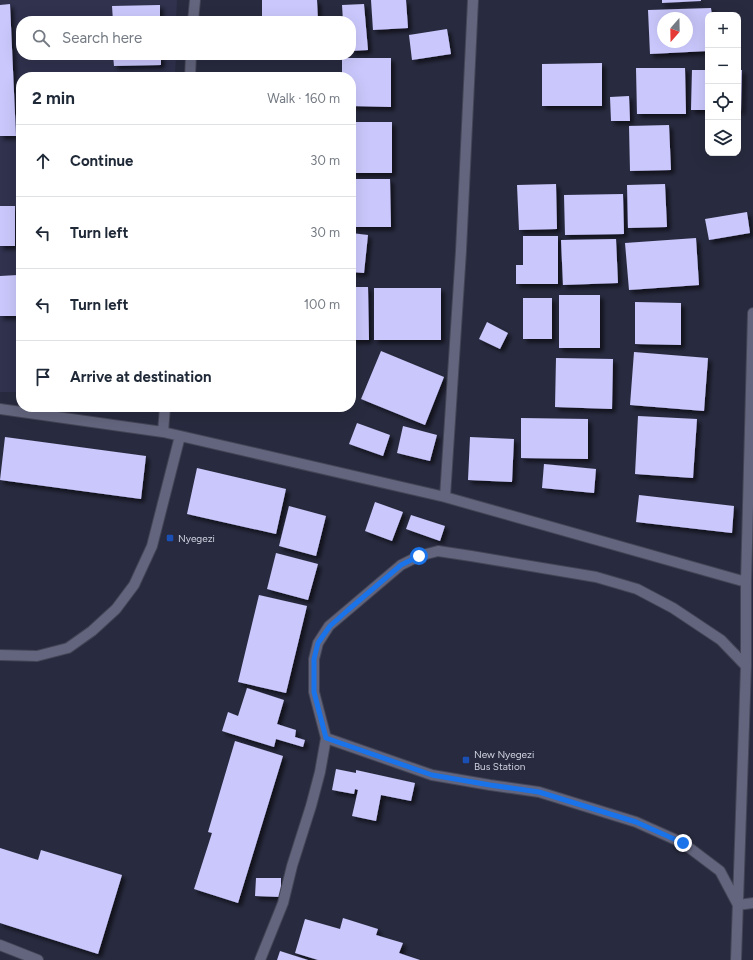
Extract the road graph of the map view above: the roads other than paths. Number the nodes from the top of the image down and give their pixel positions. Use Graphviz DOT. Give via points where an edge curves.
graph roads {
  1 [pos="195,0"];
  2 [pos="473,0"];
  3 [pos="193,16"];
  4 [pos="191,60"];
  5 [pos="190,72"];
  6 [pos="753,313"];
  7 [pos="0,409"];
  8 [pos="16,411"];
  9 [pos="21,412"];
  10 [pos="165,412"];
  11 [pos="163,432"];
  12 [pos="180,436"];
  13 [pos="446,497"];
  14 [pos="746,582"];
  15 [pos="750,624"];
  16 [pos="0,655"];
  17 [pos="746,666"];
  18 [pos="326,738"];
  19 [pos="753,903"];
  20 [pos="738,905"];
  21 [pos="0,945"];
  22 [pos="38,960"];
  23 [pos="260,960"];
  24 [pos="736,960"];
  1 -- 3 [label="street"];
  2 -- 13 [label="street"];
  4 -- 5 [label="street"];
  6 -- 14 [label="street"];
  7 -- 8 [label="street"];
  9 -- 11 [label="street"];
  10 -- 11 [label="street"];
  11 -- 12 [label="street"];
  12 -- 13 [label="street"];
  12 -- 16 [label="street" via="152,546 134,585 116,609 92,632 68,648 37,656"];
  13 -- 14 [label="street"];
  14 -- 15 [label="street"];
  15 -- 17 [label="street"];
  17 -- 18 [label="street" via="721,640 673,608 637,589 596,578 438,551 419,556 401,565 330,626 318,643 314,659 314,692"];
  17 -- 20 [label="street"];
  18 -- 20 [label="street" via="432,775 539,792 636,822 683,843 720,871"];
  18 -- 23 [label="street" via="320,772 283,903"];
  19 -- 20 [label="street"];
  20 -- 24 [label="street"];
  21 -- 22 [label="street"];
}
